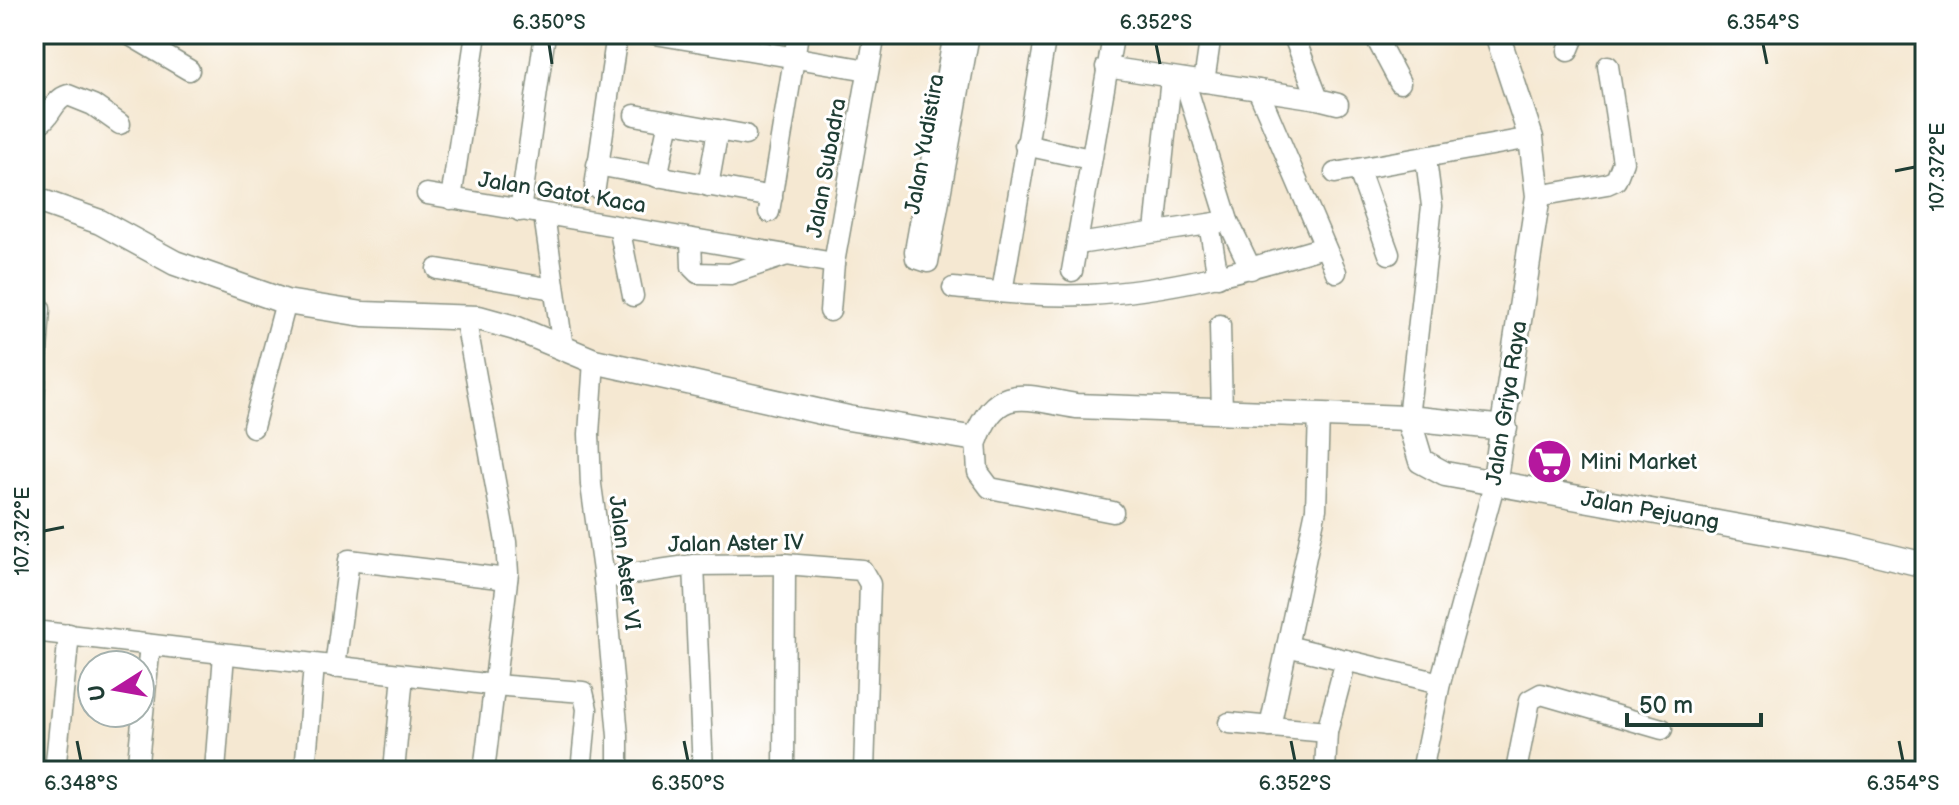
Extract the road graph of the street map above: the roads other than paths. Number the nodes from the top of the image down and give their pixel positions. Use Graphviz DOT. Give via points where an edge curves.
graph roads {
  1 [pos="128,34"];
  2 [pos="476,34"];
  3 [pos="545,34"];
  4 [pos="617,34"];
  5 [pos="655,34"];
  6 [pos="798,34"];
  7 [pos="875,34"];
  8 [pos="954,34"];
  9 [pos="969,34"];
  10 [pos="1046,34"];
  11 [pos="1211,34"];
  12 [pos="1293,34"];
  13 [pos="1374,34"];
  14 [pos="1497,34"];
  15 [pos="1113,37"];
  16 [pos="794,58"];
  17 [pos="1608,66"];
  18 [pos="1106,67"];
  19 [pos="189,70"];
  20 [pos="868,70"];
  21 [pos="1186,80"];
  22 [pos="1400,83"];
  23 [pos="1258,90"];
  24 [pos="635,115"];
  25 [pos="669,121"];
  26 [pos="120,124"];
  27 [pos="34,125"];
  28 [pos="718,130"];
  29 [pos="745,135"];
  30 [pos="1531,138"];
  31 [pos="1025,145"];
  32 [pos="1090,159"];
  33 [pos="1426,159"];
  34 [pos="597,165"];
  35 [pos="1359,171"];
  36 [pos="1335,173"];
  37 [pos="657,177"];
  38 [pos="708,186"];
  39 [pos="595,187"];
  40 [pos="427,194"];
  41 [pos="1538,196"];
  42 [pos="34,199"];
  43 [pos="451,199"];
  44 [pos="520,211"];
  45 [pos="544,215"];
  46 [pos="1218,222"];
  47 [pos="619,227"];
  48 [pos="1155,231"];
  49 [pos="691,239"];
  50 [pos="1078,244"];
  51 [pos="1324,247"];
  52 [pos="1389,254"];
  53 [pos="787,255"];
  54 [pos="834,263"];
  55 [pos="437,269"];
  56 [pos="1251,269"];
  57 [pos="1072,271"];
  58 [pos="1336,272"];
  59 [pos="1218,277"];
  60 [pos="953,288"];
  61 [pos="553,289"];
  62 [pos="1002,292"];
  63 [pos="34,294"];
  64 [pos="633,296"];
  65 [pos="286,302"];
  66 [pos="830,311"];
  67 [pos="465,316"];
  68 [pos="1220,325"];
  69 [pos="563,348"];
  70 [pos="594,361"];
  71 [pos="34,394"];
  72 [pos="1222,413"];
  73 [pos="1319,414"];
  74 [pos="1408,418"];
  75 [pos="253,427"];
  76 [pos="1505,428"];
  77 [pos="976,439"];
  78 [pos="1494,485"];
  79 [pos="1113,512"];
  80 [pos="785,564"];
  81 [pos="694,565"];
  82 [pos="1925,565"];
  83 [pos="604,578"];
  84 [pos="507,579"];
  85 [pos="34,631"];
  86 [pos="69,634"];
  87 [pos="150,645"];
  88 [pos="1287,646"];
  89 [pos="224,654"];
  90 [pos="1346,660"];
  91 [pos="314,665"];
  92 [pos="335,667"];
  93 [pos="403,675"];
  94 [pos="1440,683"];
  95 [pos="494,685"];
  96 [pos="1229,723"];
  97 [pos="1270,727"];
  98 [pos="1662,729"];
  99 [pos="1327,732"];
  100 [pos="55,771"];
  101 [pos="137,771"];
  102 [pos="215,771"];
  103 [pos="305,771"];
  104 [pos="394,771"];
  105 [pos="484,771"];
  106 [pos="581,771"];
  107 [pos="618,771"];
  108 [pos="703,771"];
  109 [pos="784,771"];
  110 [pos="864,771"];
  111 [pos="1325,771"];
  112 [pos="1422,771"];
  113 [pos="1517,771"];
  1 -- 19 [label="street"];
  2 -- 43 [label="street"];
  3 -- 44 [label="street"];
  4 -- 34 [label="street"];
  5 -- 16 [label="street"];
  6 -- 16 [label="street"];
  7 -- 20 [label="street, Jalan Subadra"];
  8 -- 9 [label="street, Jalan Yudistira" via="922,256"];
  10 -- 31 [label="street"];
  11 -- 21 [label="street"];
  12 -- 23 [label="street" via="1328,102"];
  13 -- 22 [label="street"];
  14 -- 30 [label="street, Jalan Griya Raya"];
  15 -- 18 [label="street"];
  16 -- 20 [label="street"];
  16 -- 38 [label="street" via="771,204"];
  17 -- 41 [label="street" via="1621,172 1607,184"];
  18 -- 21 [label="street"];
  18 -- 32 [label="street"];
  20 -- 54 [label="street, Jalan Subadra"];
  21 -- 23 [label="street"];
  21 -- 46 [label="street"];
  21 -- 48 [label="street"];
  23 -- 51 [label="street"];
  24 -- 25 [label="street"];
  25 -- 28 [label="street"];
  25 -- 37 [label="street"];
  26 -- 27 [label="street" via="68,95 59,99 46,120"];
  28 -- 29 [label="street"];
  28 -- 38 [label="street"];
  30 -- 33 [label="street"];
  30 -- 41 [label="street, Jalan Griya Raya"];
  31 -- 32 [label="street"];
  31 -- 62 [label="street"];
  32 -- 50 [label="street"];
  33 -- 35 [label="street"];
  33 -- 74 [label="street" via="1432,206"];
  34 -- 37 [label="street"];
  34 -- 39 [label="street"];
  35 -- 36 [label="street"];
  35 -- 52 [label="street"];
  37 -- 38 [label="street"];
  40 -- 43 [label="street, Jalan Gatot Kaca"];
  41 -- 76 [label="street, Jalan Griya Raya"];
  42 -- 65 [label="street" via="100,222 175,263"];
  43 -- 44 [label="street, Jalan Gatot Kaca"];
  44 -- 45 [label="street, Jalan Gatot Kaca"];
  45 -- 47 [label="street, Jalan Gatot Kaca"];
  45 -- 61 [label="street"];
  46 -- 48 [label="street"];
  46 -- 56 [label="street"];
  46 -- 59 [label="street"];
  47 -- 49 [label="street, Jalan Gatot Kaca"];
  47 -- 64 [label="street"];
  48 -- 50 [label="street"];
  49 -- 53 [label="street, Jalan Gatot Kaca"];
  49 -- 53 [label="street, Jalan Gatot Kaca" via="692,267 698,273 730,274"];
  50 -- 57 [label="street"];
  51 -- 56 [label="street"];
  51 -- 58 [label="street"];
  53 -- 54 [label="street, Jalan Gatot Kaca"];
  54 -- 66 [label="street, Jalan Subadra"];
  55 -- 61 [label="street"];
  56 -- 59 [label="street"];
  59 -- 62 [label="street" via="1091,295"];
  60 -- 62 [label="street"];
  61 -- 69 [label="street"];
  63 -- 71 [label="street" via="40,309"];
  65 -- 67 [label="street" via="363,314"];
  65 -- 75 [label="street"];
  67 -- 69 [label="street" via="515,328"];
  67 -- 84 [label="street" via="506,542"];
  68 -- 72 [label="street"];
  69 -- 70 [label="street"];
  70 -- 77 [label="street" via="848,418"];
  70 -- 83 [label="street, Jalan Aster VI" via="591,485"];
  72 -- 73 [label="street"];
  72 -- 77 [label="street" via="1002,400 985,415"];
  73 -- 74 [label="street"];
  73 -- 88 [label="street" via="1316,509"];
  74 -- 76 [label="street"];
  74 -- 78 [label="street, Jalan Pejuang" via="1421,461 1445,474"];
  76 -- 78 [label="street, Jalan Griya Raya"];
  77 -- 79 [label="street" via="978,472 990,488"];
  78 -- 82 [label="street, Jalan Pejuang" via="1851,547"];
  78 -- 94 [label="street, Jalan Griya Raya"];
  80 -- 81 [label="street, Jalan Aster IV"];
  80 -- 109 [label="street"];
  80 -- 110 [label="street, Jalan Aster IV" via="854,568 867,576"];
  81 -- 83 [label="street, Jalan Aster IV"];
  81 -- 108 [label="street"];
  83 -- 107 [label="street, Jalan Aster VI"];
  84 -- 92 [label="street" via="349,560"];
  84 -- 95 [label="street"];
  85 -- 86 [label="street"];
  86 -- 87 [label="street"];
  86 -- 100 [label="street"];
  87 -- 89 [label="street"];
  87 -- 101 [label="street"];
  88 -- 90 [label="street"];
  88 -- 97 [label="street"];
  89 -- 91 [label="street"];
  89 -- 102 [label="street"];
  90 -- 94 [label="street"];
  90 -- 99 [label="street"];
  91 -- 92 [label="street"];
  91 -- 103 [label="street"];
  92 -- 93 [label="street"];
  93 -- 95 [label="street"];
  93 -- 104 [label="street"];
  94 -- 112 [label="street, Jalan Griya Raya"];
  95 -- 105 [label="street"];
  95 -- 106 [label="street" via="583,692 587,709"];
  96 -- 97 [label="street"];
  97 -- 99 [label="street"];
  98 -- 113 [label="street" via="1548,694 1530,700"];
  99 -- 111 [label="street"];
}
